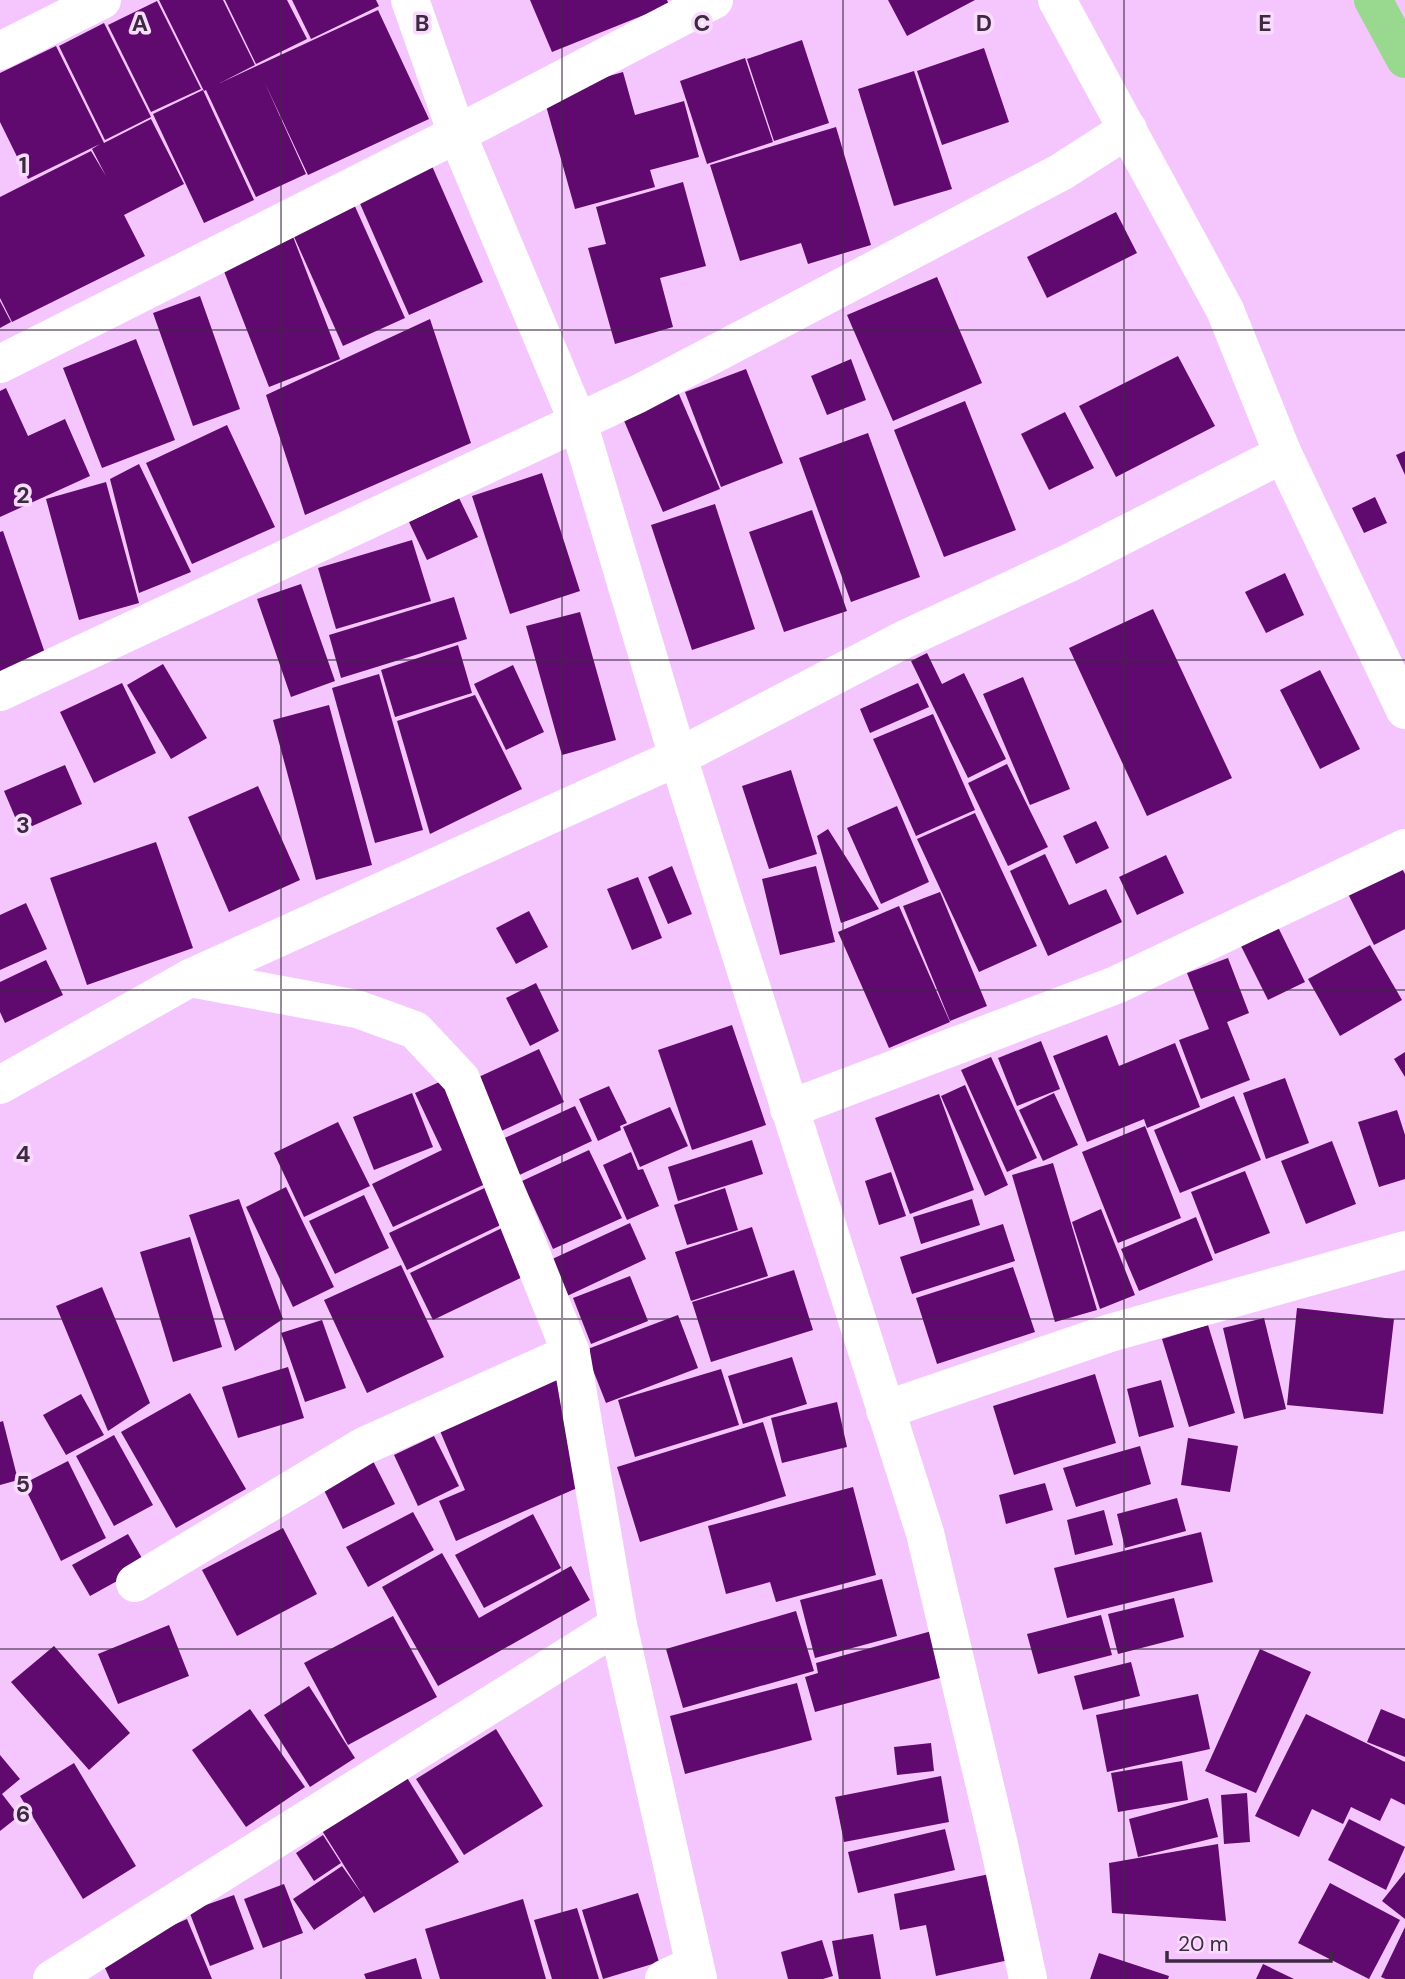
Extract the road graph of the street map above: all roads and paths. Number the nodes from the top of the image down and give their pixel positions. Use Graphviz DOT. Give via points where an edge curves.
graph roads {
  1 [pos="102,0"];
  2 [pos="410,0"];
  3 [pos="714,0"];
  4 [pos="1373,0"];
  5 [pos="1067,7"];
  6 [pos="0,51"];
  7 [pos="1405,59"];
  8 [pos="1128,129"];
  9 [pos="457,134"];
  10 [pos="0,364"];
  11 [pos="578,422"];
  12 [pos="1283,454"];
  13 [pos="0,692"];
  14 [pos="1405,710"];
  15 [pos="678,757"];
  16 [pos="1405,848"];
  17 [pos="190,978"];
  18 [pos="0,1085"];
  19 [pos="789,1109"];
  20 [pos="1405,1250"];
  21 [pos="571,1353"];
  22 [pos="885,1410"];
  23 [pos="135,1583"];
  24 [pos="618,1625"];
  25 [pos="685,1974"];
  26 [pos="52,1979"];
  27 [pos="1028,1979"];
  1 -- 6 [label="street"];
  2 -- 9 [label="street"];
  3 -- 9 [label="street"];
  4 -- 7 [label="highway"];
  5 -- 8 [label="street"];
  8 -- 11 [label="street" via="1061,172"];
  8 -- 12 [label="street" via="1225,310"];
  9 -- 10 [label="street"];
  9 -- 11 [label="street"];
  11 -- 13 [label="street"];
  11 -- 15 [label="street"];
  12 -- 14 [label="street"];
  12 -- 15 [label="street" via="1069,563 905,639"];
  15 -- 17 [label="street"];
  15 -- 19 [label="street"];
  16 -- 19 [label="street" via="1116,985"];
  17 -- 18 [label="street"];
  17 -- 21 [label="street" via="356,1009 415,1030 461,1079"];
  19 -- 22 [label="street"];
  20 -- 22 [label="street" via="1110,1334"];
  21 -- 23 [label="street" via="364,1446"];
  21 -- 24 [label="street"];
  22 -- 27 [label="street" via="925,1533"];
  24 -- 25 [label="street"];
  24 -- 26 [label="street"];
}
